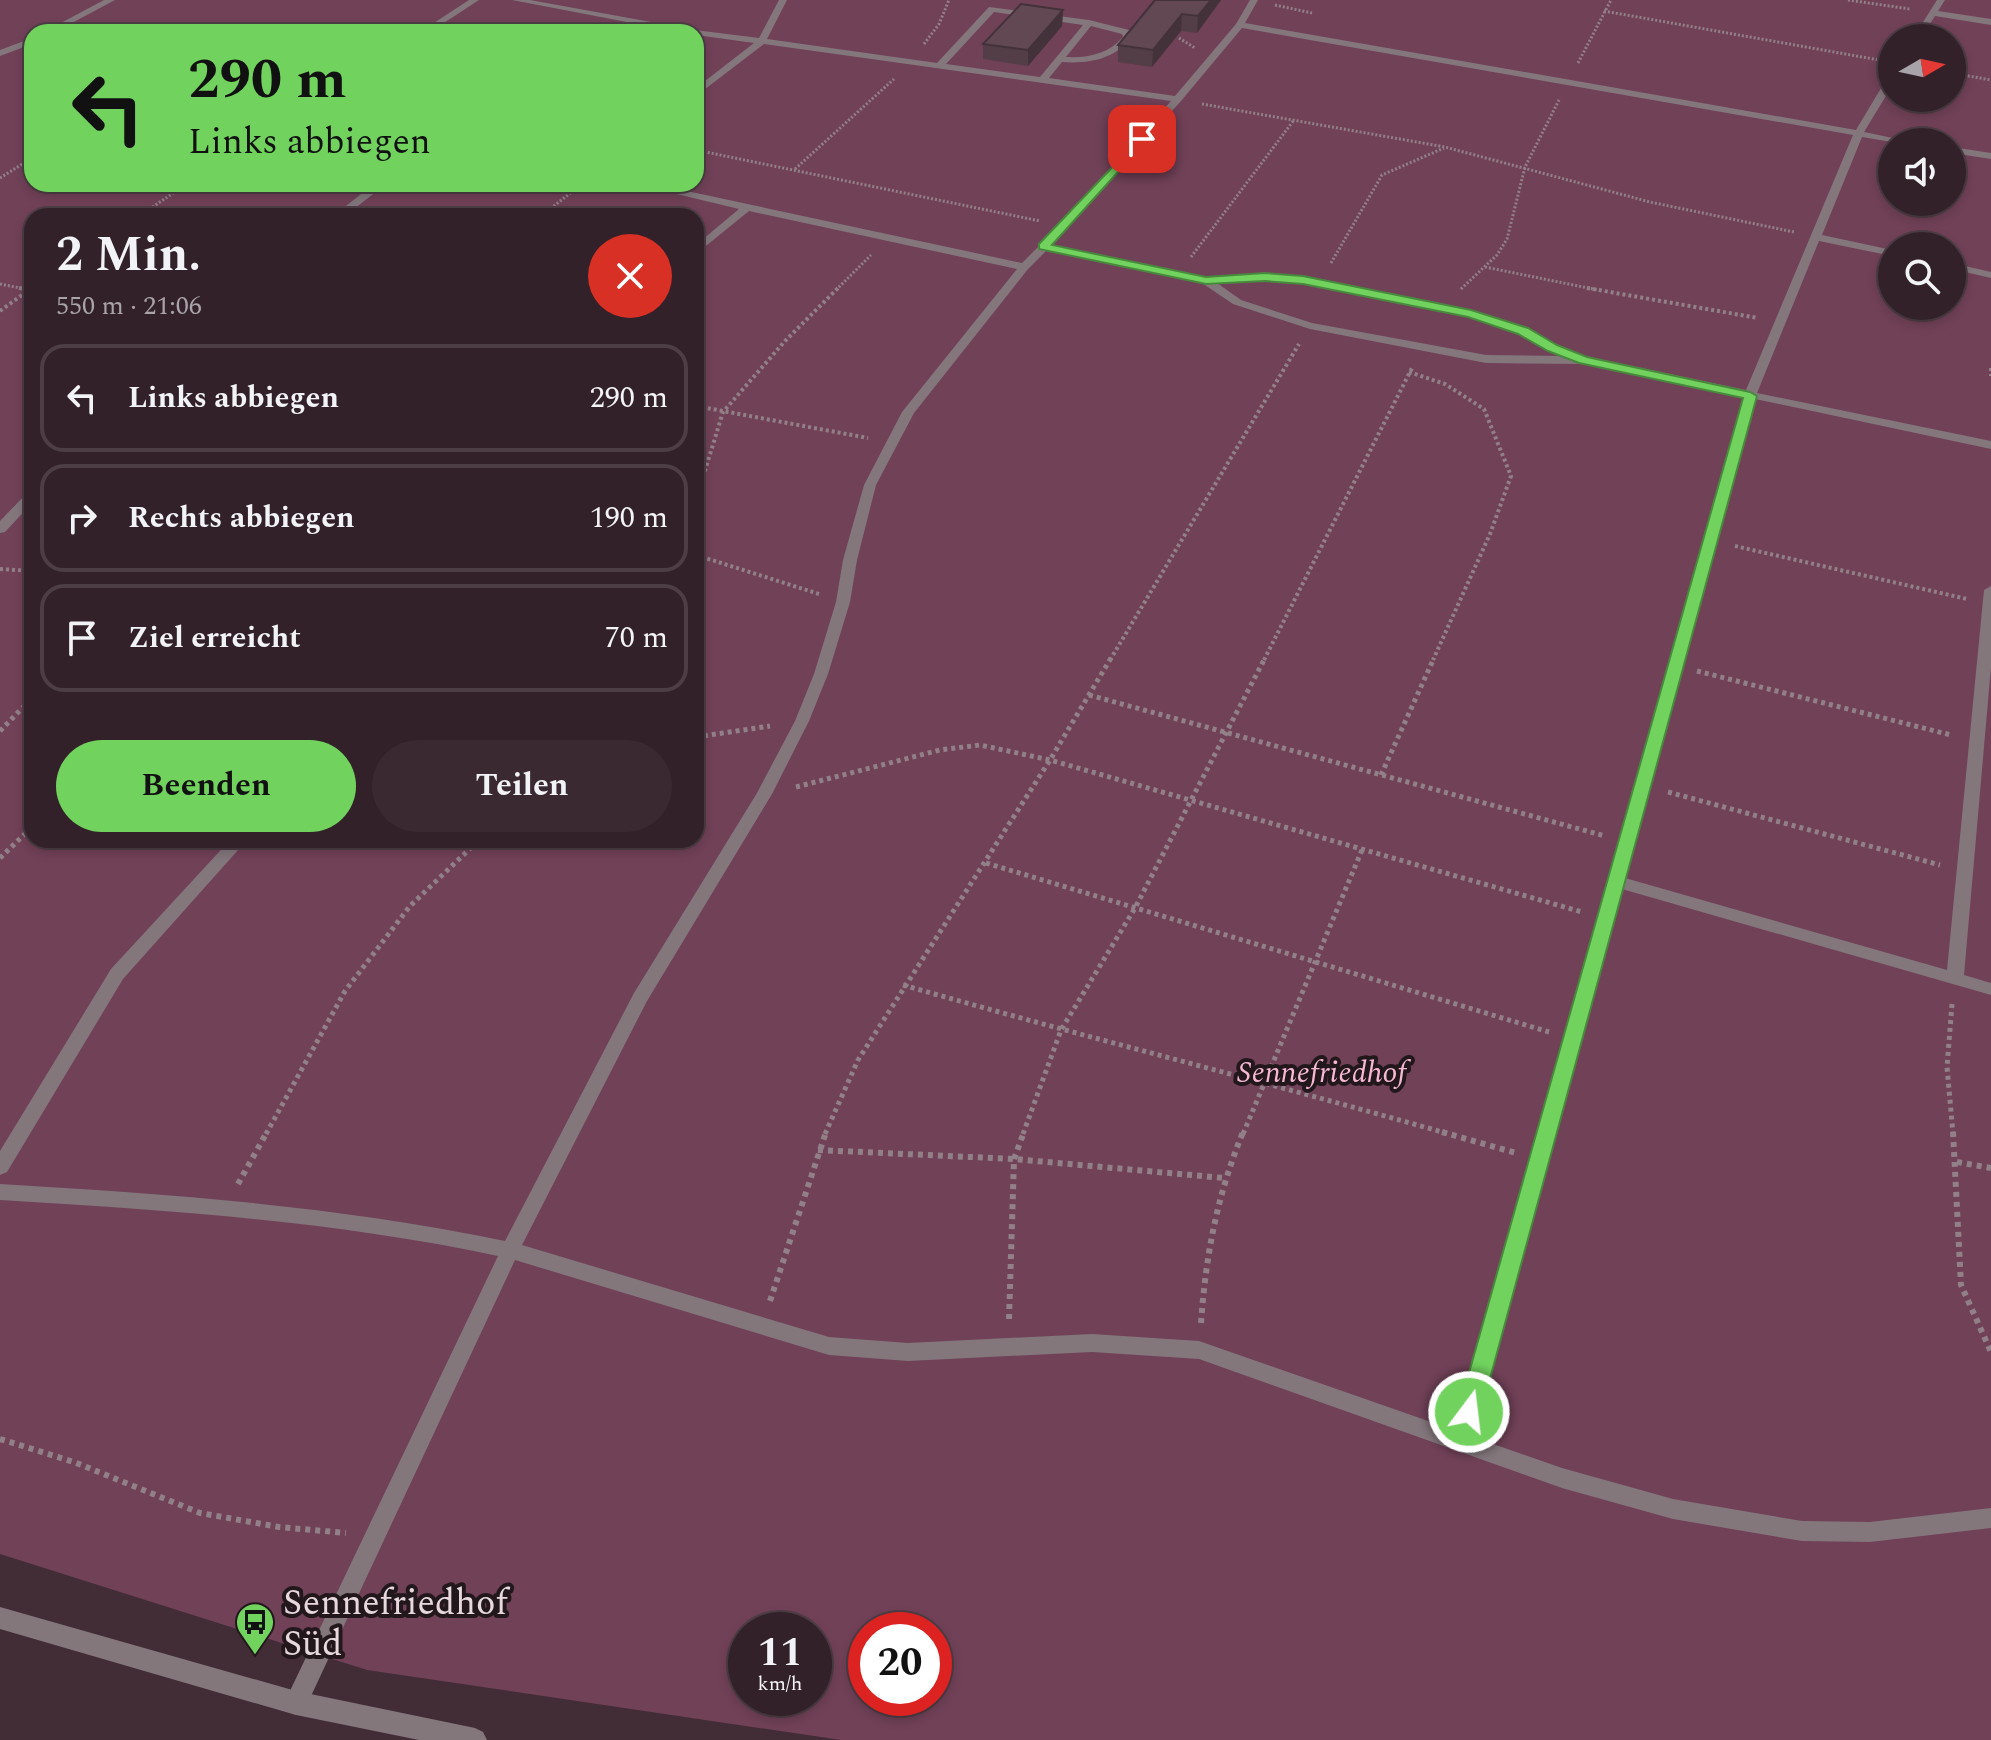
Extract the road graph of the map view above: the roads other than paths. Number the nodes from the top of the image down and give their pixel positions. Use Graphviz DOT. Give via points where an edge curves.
graph roads {
  1 [pos="111,0"];
  2 [pos="475,0"];
  3 [pos="516,0"];
  4 [pos="783,0"];
  5 [pos="1254,0"];
  6 [pos="1941,0"];
  7 [pos="1933,13"];
  8 [pos="1991,22"];
  9 [pos="1089,23"];
  10 [pos="64,24"];
  11 [pos="437,24"];
  12 [pos="650,24"];
  13 [pos="1926,24"];
  14 [pos="1240,25"];
  15 [pos="704,33"];
  16 [pos="761,42"];
  17 [pos="24,45"];
  18 [pos="16,49"];
  19 [pos="24,51"];
  20 [pos="0,53"];
  21 [pos="1060,59"];
  22 [pos="938,67"];
  23 [pos="1042,81"];
  24 [pos="704,87"];
  25 [pos="1178,99"];
  26 [pos="1878,101"];
  27 [pos="1858,134"];
  28 [pos="1878,137"];
  29 [pos="1966,152"];
  30 [pos="1991,156"];
  31 [pos="370,192"];
  32 [pos="677,192"];
  33 [pos="747,207"];
  34 [pos="349,208"];
  35 [pos="1818,237"];
  36 [pos="704,244"];
  37 [pos="1044,247"];
  38 [pos="1878,250"];
  39 [pos="1024,267"];
  40 [pos="1966,269"];
  41 [pos="1991,275"];
  42 [pos="1206,280"];
  43 [pos="1584,360"];
  44 [pos="1750,396"];
  45 [pos="1991,445"];
  46 [pos="24,504"];
  47 [pos="0,529"];
  48 [pos="1990,597"];
  49 [pos="232,848"];
  50 [pos="1617,882"];
  51 [pos="1955,979"];
  52 [pos="1991,989"];
  53 [pos="0,1167"];
  54 [pos="0,1192"];
  55 [pos="510,1250"];
  56 [pos="1461,1443"];
  57 [pos="1991,1518"];
  58 [pos="0,1618"];
  59 [pos="296,1703"];
  60 [pos="475,1740"];
  1 -- 10 [label="street"];
  2 -- 11 [label="street"];
  3 -- 12 [label="street"];
  4 -- 16 [label="street"];
  5 -- 14 [label="street"];
  6 -- 7 [label="street"];
  7 -- 8 [label="street"];
  7 -- 13 [label="street"];
  9 -- 21 [label="street"];
  9 -- 21 [label="street" via="1112,26 1128,37 1107,55"];
  9 -- 22 [label="street" via="992,9"];
  14 -- 25 [label="street"];
  14 -- 27 [label="street"];
  15 -- 16 [label="street"];
  16 -- 22 [label="street"];
  16 -- 24 [label="street"];
  17 -- 18 [label="street"];
  18 -- 19 [label="street"];
  18 -- 20 [label="street"];
  21 -- 23 [label="street"];
  22 -- 23 [label="street"];
  23 -- 25 [label="street"];
  25 -- 37 [label="street"];
  26 -- 27 [label="street"];
  27 -- 28 [label="street"];
  27 -- 35 [label="street"];
  29 -- 30 [label="street"];
  31 -- 34 [label="street"];
  32 -- 33 [label="street"];
  33 -- 36 [label="street"];
  33 -- 39 [label="street"];
  35 -- 38 [label="street"];
  35 -- 44 [label="street"];
  37 -- 39 [label="street"];
  37 -- 42 [label="street"];
  39 -- 55 [label="street" via="908,412 870,485 843,602 802,721 764,794 640,998"];
  40 -- 41 [label="street"];
  42 -- 43 [label="street" via="1265,277 1319,282 1448,309 1523,331"];
  42 -- 43 [label="street" via="1237,302 1310,326 1486,359"];
  43 -- 44 [label="street"];
  44 -- 45 [label="street"];
  44 -- 50 [label="street"];
  46 -- 47 [label="street"];
  48 -- 51 [label="street"];
  49 -- 53 [label="street" via="117,974"];
  50 -- 51 [label="street"];
  50 -- 56 [label="street"];
  51 -- 52 [label="street"];
  54 -- 55 [label="street" via="226,1205"];
  55 -- 56 [label="street" via="829,1346 908,1352 1092,1343 1199,1350"];
  55 -- 59 [label="street"];
  56 -- 57 [label="street" via="1673,1509 1802,1531 1870,1532"];
  58 -- 59 [label="street"];
  59 -- 60 [label="street"];
}
